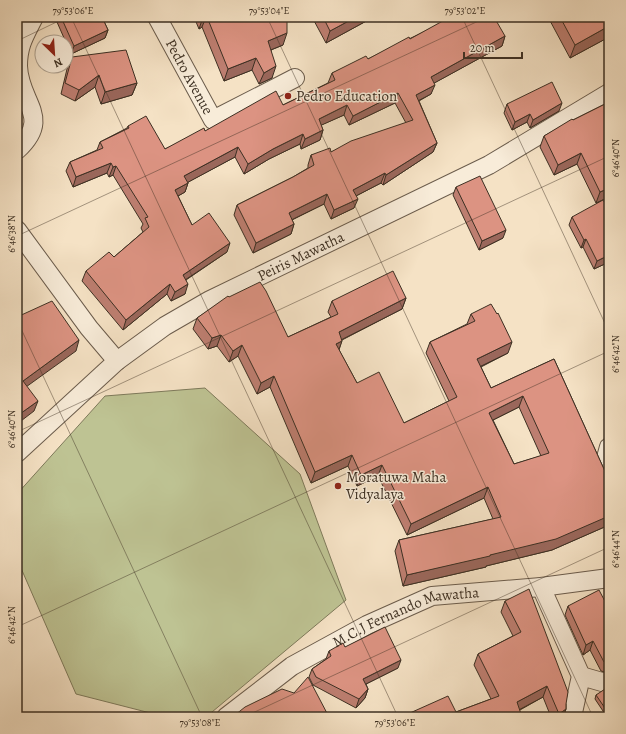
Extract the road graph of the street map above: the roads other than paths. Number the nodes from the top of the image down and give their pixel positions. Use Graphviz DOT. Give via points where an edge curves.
graph roads {
  1 [pos="34,17"];
  2 [pos="157,17"];
  3 [pos="295,78"];
  4 [pos="609,93"];
  5 [pos="17,150"];
  6 [pos="17,230"];
  7 [pos="117,361"];
  8 [pos="609,447"];
  9 [pos="17,453"];
  10 [pos="604,465"];
  11 [pos="609,578"];
  12 [pos="541,587"];
  13 [pos="581,676"];
  14 [pos="609,684"];
  15 [pos="226,717"];
  16 [pos="572,717"];
  1 -- 5 [label="street" via="24,34 18,54 21,85 34,120 34,127 26,142"];
  2 -- 3 [label="street, Pedro Avenue" via="213,120"];
  4 -- 7 [label="street, Peiris Mawatha" via="489,165 210,300 165,326"];
  6 -- 7 [label="street" via="89,328"];
  7 -- 9 [label="street, Peiris Mawatha"];
  8 -- 10 [label="street"];
  11 -- 12 [label="street, M.C.J Fernando Mawatha"];
  12 -- 13 [label="street"];
  12 -- 15 [label="street, M.C.J Fernando Mawatha" via="432,596 367,624 292,666"];
  13 -- 14 [label="street"];
  13 -- 16 [label="street"];
}
